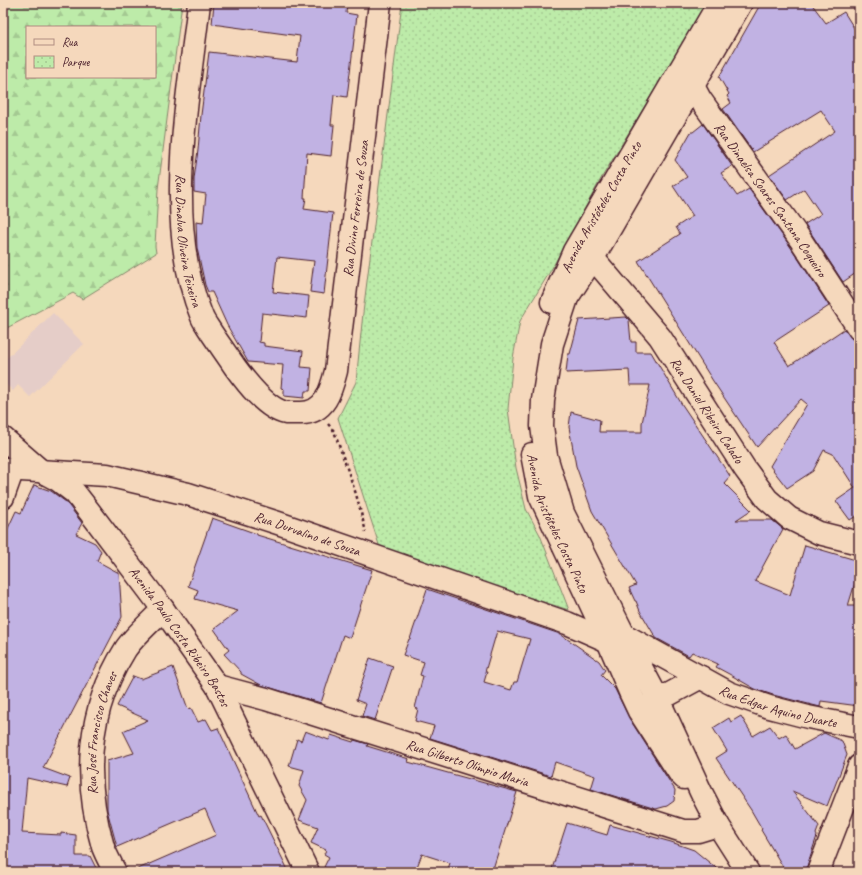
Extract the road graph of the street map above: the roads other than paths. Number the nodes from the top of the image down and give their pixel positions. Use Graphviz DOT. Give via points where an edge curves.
graph roads {
  1 [pos="199,3"];
  2 [pos="380,3"];
  3 [pos="719,3"];
  4 [pos="741,3"];
  5 [pos="685,80"];
  6 [pos="584,254"];
  7 [pos="859,329"];
  8 [pos="317,410"];
  9 [pos="3,438"];
  10 [pos="8,469"];
  11 [pos="41,470"];
  12 [pos="3,497"];
  13 [pos="859,544"];
  14 [pos="163,610"];
  15 [pos="616,634"];
  16 [pos="701,677"];
  17 [pos="217,686"];
  18 [pos="659,701"];
  19 [pos="639,711"];
  20 [pos="859,727"];
  21 [pos="859,766"];
  22 [pos="701,792"];
  23 [pos="718,824"];
  24 [pos="115,872"];
  25 [pos="308,872"];
  26 [pos="748,872"];
  27 [pos="818,872"];
  1 -- 8 [label="street, Rua Dinalva Oliveira Teixeira" via="182,152 181,191 188,279 202,318 245,380 264,401 285,412 307,413"];
  2 -- 8 [label="street, Rua Divino Ferreira de Souza" via="336,371 332,388"];
  3 -- 5 [label="street, Avenida Aristóteles Costa Pinto"];
  4 -- 5 [label="street, Avenida Aristóteles Costa Pinto"];
  5 -- 6 [label="street, Avenida Aristóteles Costa Pinto"];
  5 -- 7 [label="street, Rua Dinaelsa Soares Santana Coqueiro" via="800,239"];
  6 -- 13 [label="street, Rua Daniel Ribeiro Calado" via="660,337 767,499 789,518 819,533"];
  6 -- 15 [label="street, Avenida Aristóteles Costa Pinto" via="552,344 543,400 542,426 546,456 563,513"];
  9 -- 11 [label="street, Avenida Paulo Costa Ribeiro Bastos"];
  10 -- 11 [label="street, Rua Durvalino de Souza"];
  10 -- 12 [label="street"];
  11 -- 14 [label="street, Avenida Paulo Costa Ribeiro Bastos" via="75,493"];
  11 -- 15 [label="street, Rua Durvalino de Souza" via="107,475 188,494 567,623"];
  14 -- 17 [label="street, Avenida Paulo Costa Ribeiro Bastos"];
  14 -- 24 [label="street, Rua José Francisco Chaves" via="126,648 109,679 96,717 91,756 92,795 103,848"];
  15 -- 16 [label="street, Rua Edgar Aquino Duarte"];
  15 -- 18 [label="street, Avenida Aristóteles Costa Pinto"];
  15 -- 19 [label="street, Avenida Aristóteles Costa Pinto" via="630,692"];
  16 -- 18 [label="street"];
  16 -- 20 [label="street, Rua Edgar Aquino Duarte" via="729,693 769,708"];
  17 -- 23 [label="street, Rua Gilberto Olímpio Maria" via="273,701 683,831 698,831"];
  17 -- 25 [label="street, Avenida Paulo Costa Ribeiro Bastos"];
  18 -- 19 [label="street"];
  18 -- 22 [label="street, Avenida Aristóteles Costa Pinto"];
  19 -- 22 [label="street, Avenida Aristóteles Costa Pinto" via="680,774"];
  21 -- 27 [label="street"];
  22 -- 23 [label="street, Avenida Aristóteles Costa Pinto"];
  23 -- 26 [label="street, Avenida Aristóteles Costa Pinto"];
}
